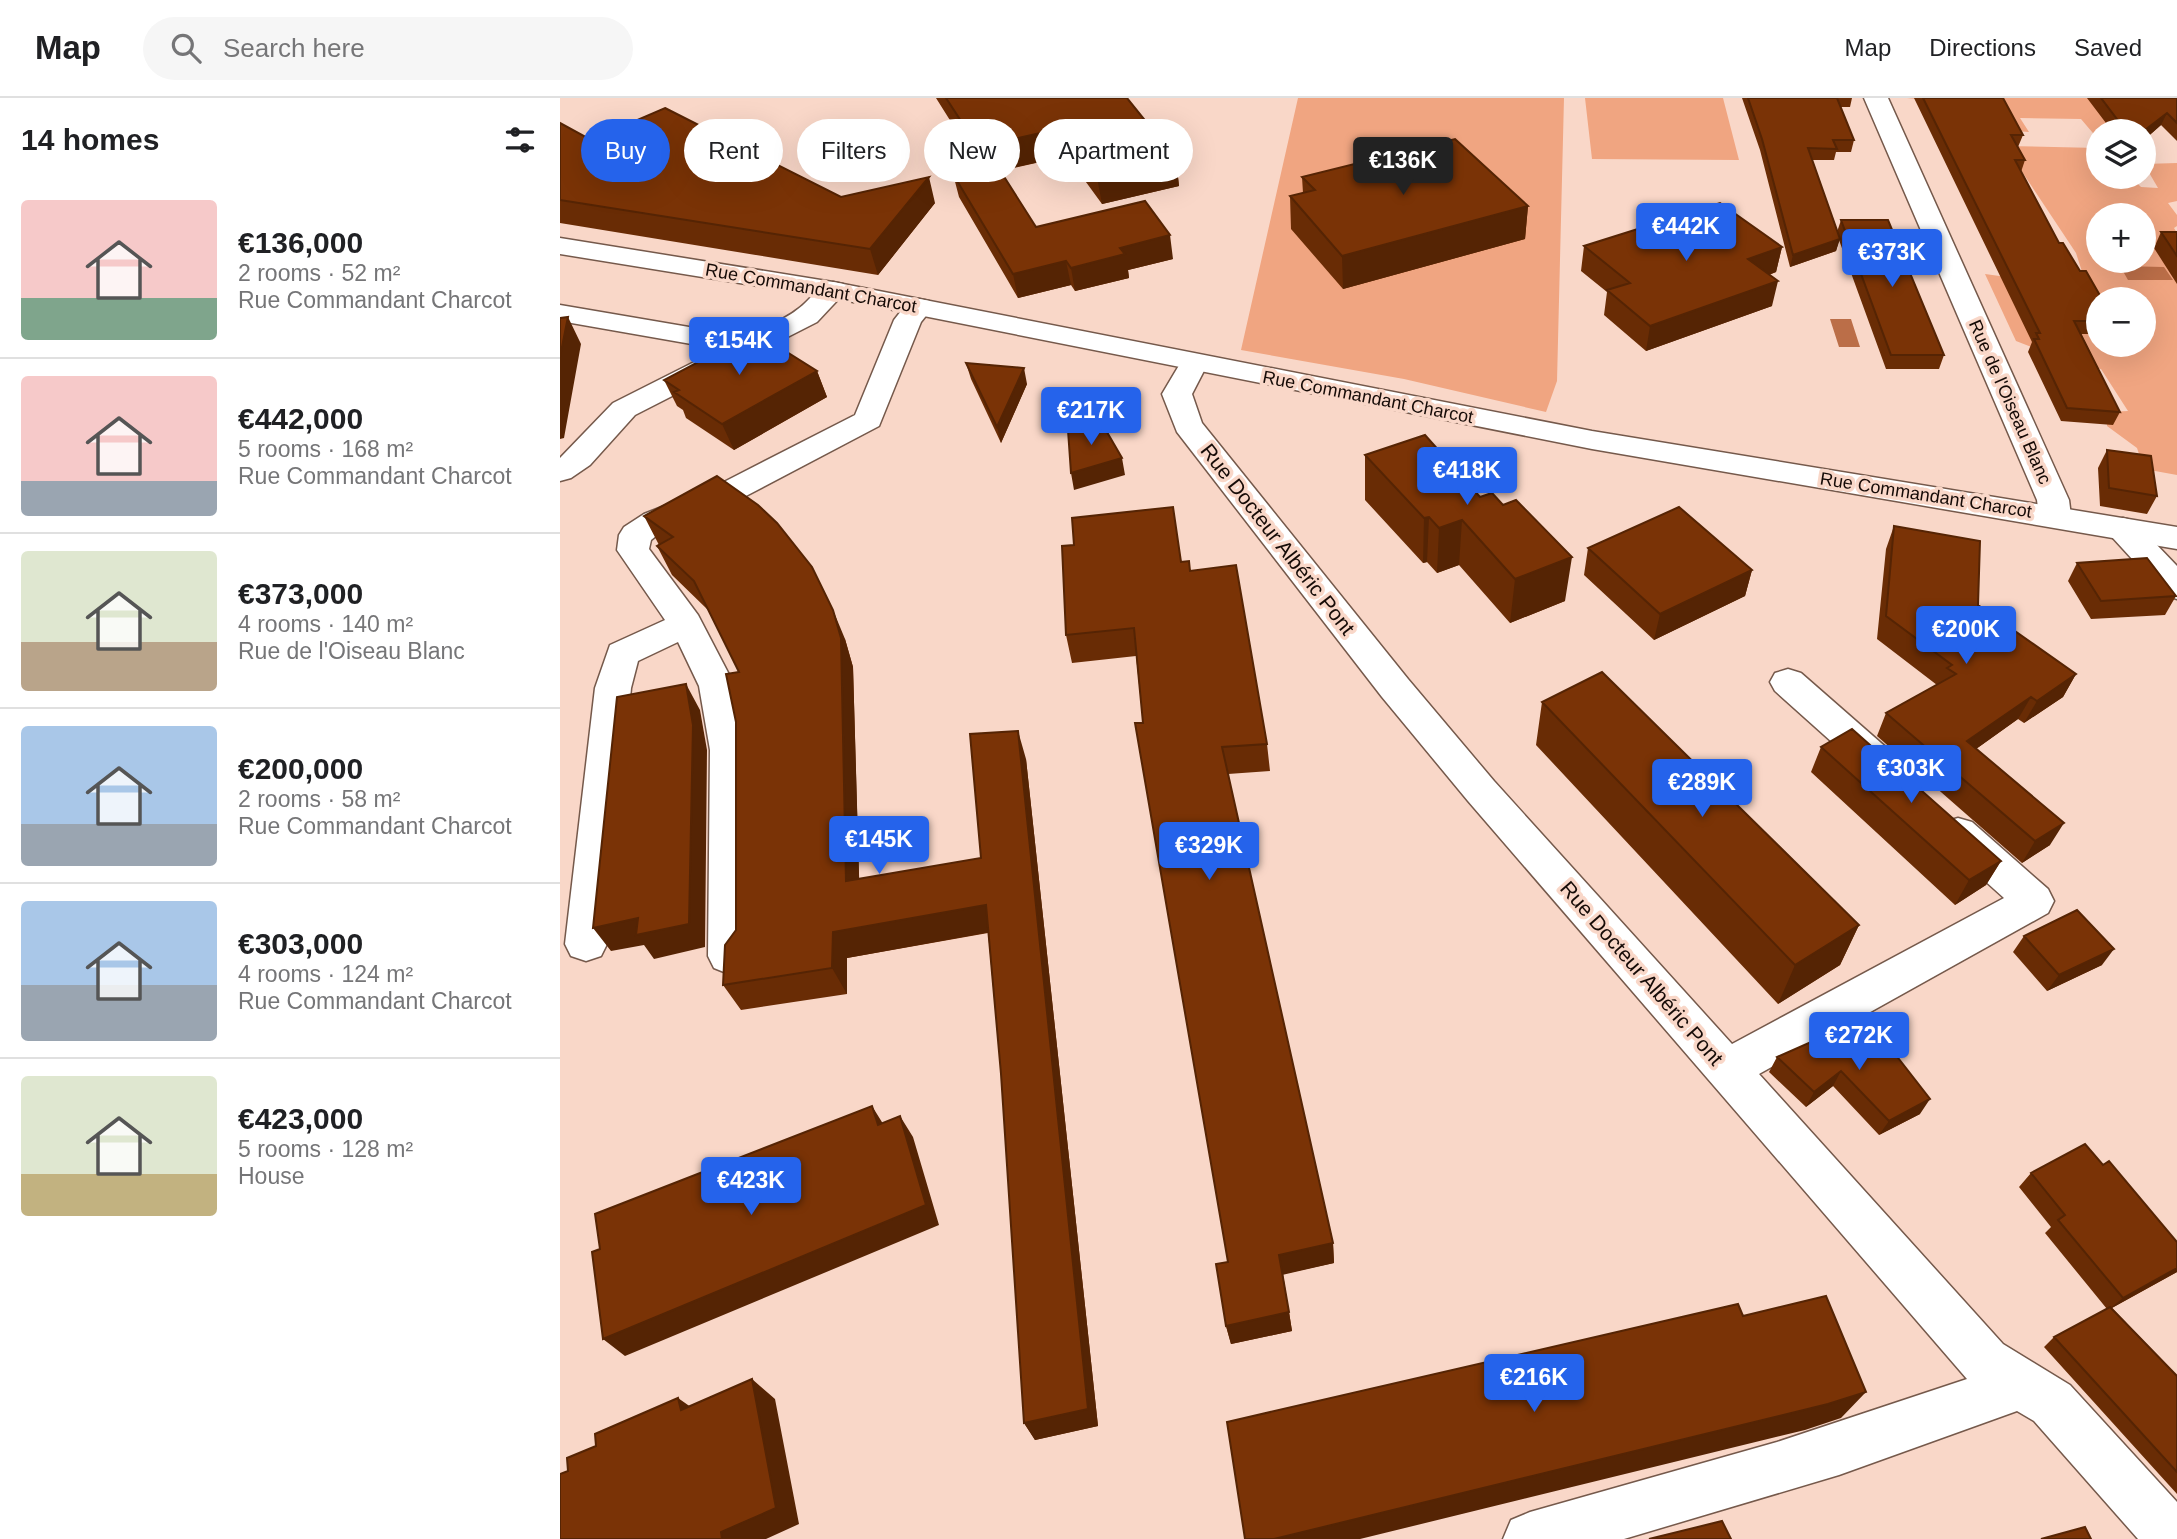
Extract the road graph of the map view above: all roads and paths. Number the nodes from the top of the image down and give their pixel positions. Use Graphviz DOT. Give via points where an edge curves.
graph roads {
  1 [pos="1876,98"];
  2 [pos="560,246"];
  3 [pos="832,290"];
  4 [pos="919,307"];
  5 [pos="560,313"];
  6 [pos="768,335"];
  7 [pos="1194,363"];
  8 [pos="560,471"];
  9 [pos="2055,516"];
  10 [pos="2123,529"];
  11 [pos="2177,538"];
  12 [pos="2177,587"];
  13 [pos="686,624"];
  14 [pos="1788,682"];
  15 [pos="586,944"];
  16 [pos="729,956"];
  17 [pos="1727,1069"];
  18 [pos="2021,1384"];
  19 [pos="1530,1539"];
  20 [pos="2174,1539"];
  1 -- 9 [label="street, Rue de l'Oiseau Blanc" via="2053,500"];
  2 -- 3 [label="street, Rue Commandant Charcot"];
  3 -- 4 [label="street, Rue Commandant Charcot"];
  3 -- 6 [label="street" via="807,316"];
  4 -- 7 [label="street, Rue Commandant Charcot"];
  4 -- 13 [label="street" via="908,320 868,420 733,490 655,521 635,536 633,550"];
  5 -- 6 [label="street" via="730,342"];
  6 -- 8 [label="street" via="624,409 590,450"];
  7 -- 9 [label="street, Rue Commandant Charcot" via="1603,442"];
  7 -- 17 [label="street, Rue Docteur Albéric Pont" via="1177,394 1188,425 1481,791"];
  9 -- 10 [label="street, Rue Commandant Charcot"];
  10 -- 11 [label="street, Rue Commandant Charcot"];
  10 -- 12 [label="street"];
  13 -- 15 [label="street" via="622,654 613,688"];
  13 -- 16 [label="street" via="717,686 729,750"];
  14 -- 17 [label="street" via="2034,901"];
  17 -- 18 [label="street, Rue Docteur Albéric Pont" via="1984,1362"];
  18 -- 19 [label="street" via="1804,1462"];
  18 -- 20 [label="street, Rue Docteur Albéric Pont" via="2052,1403"];
}
